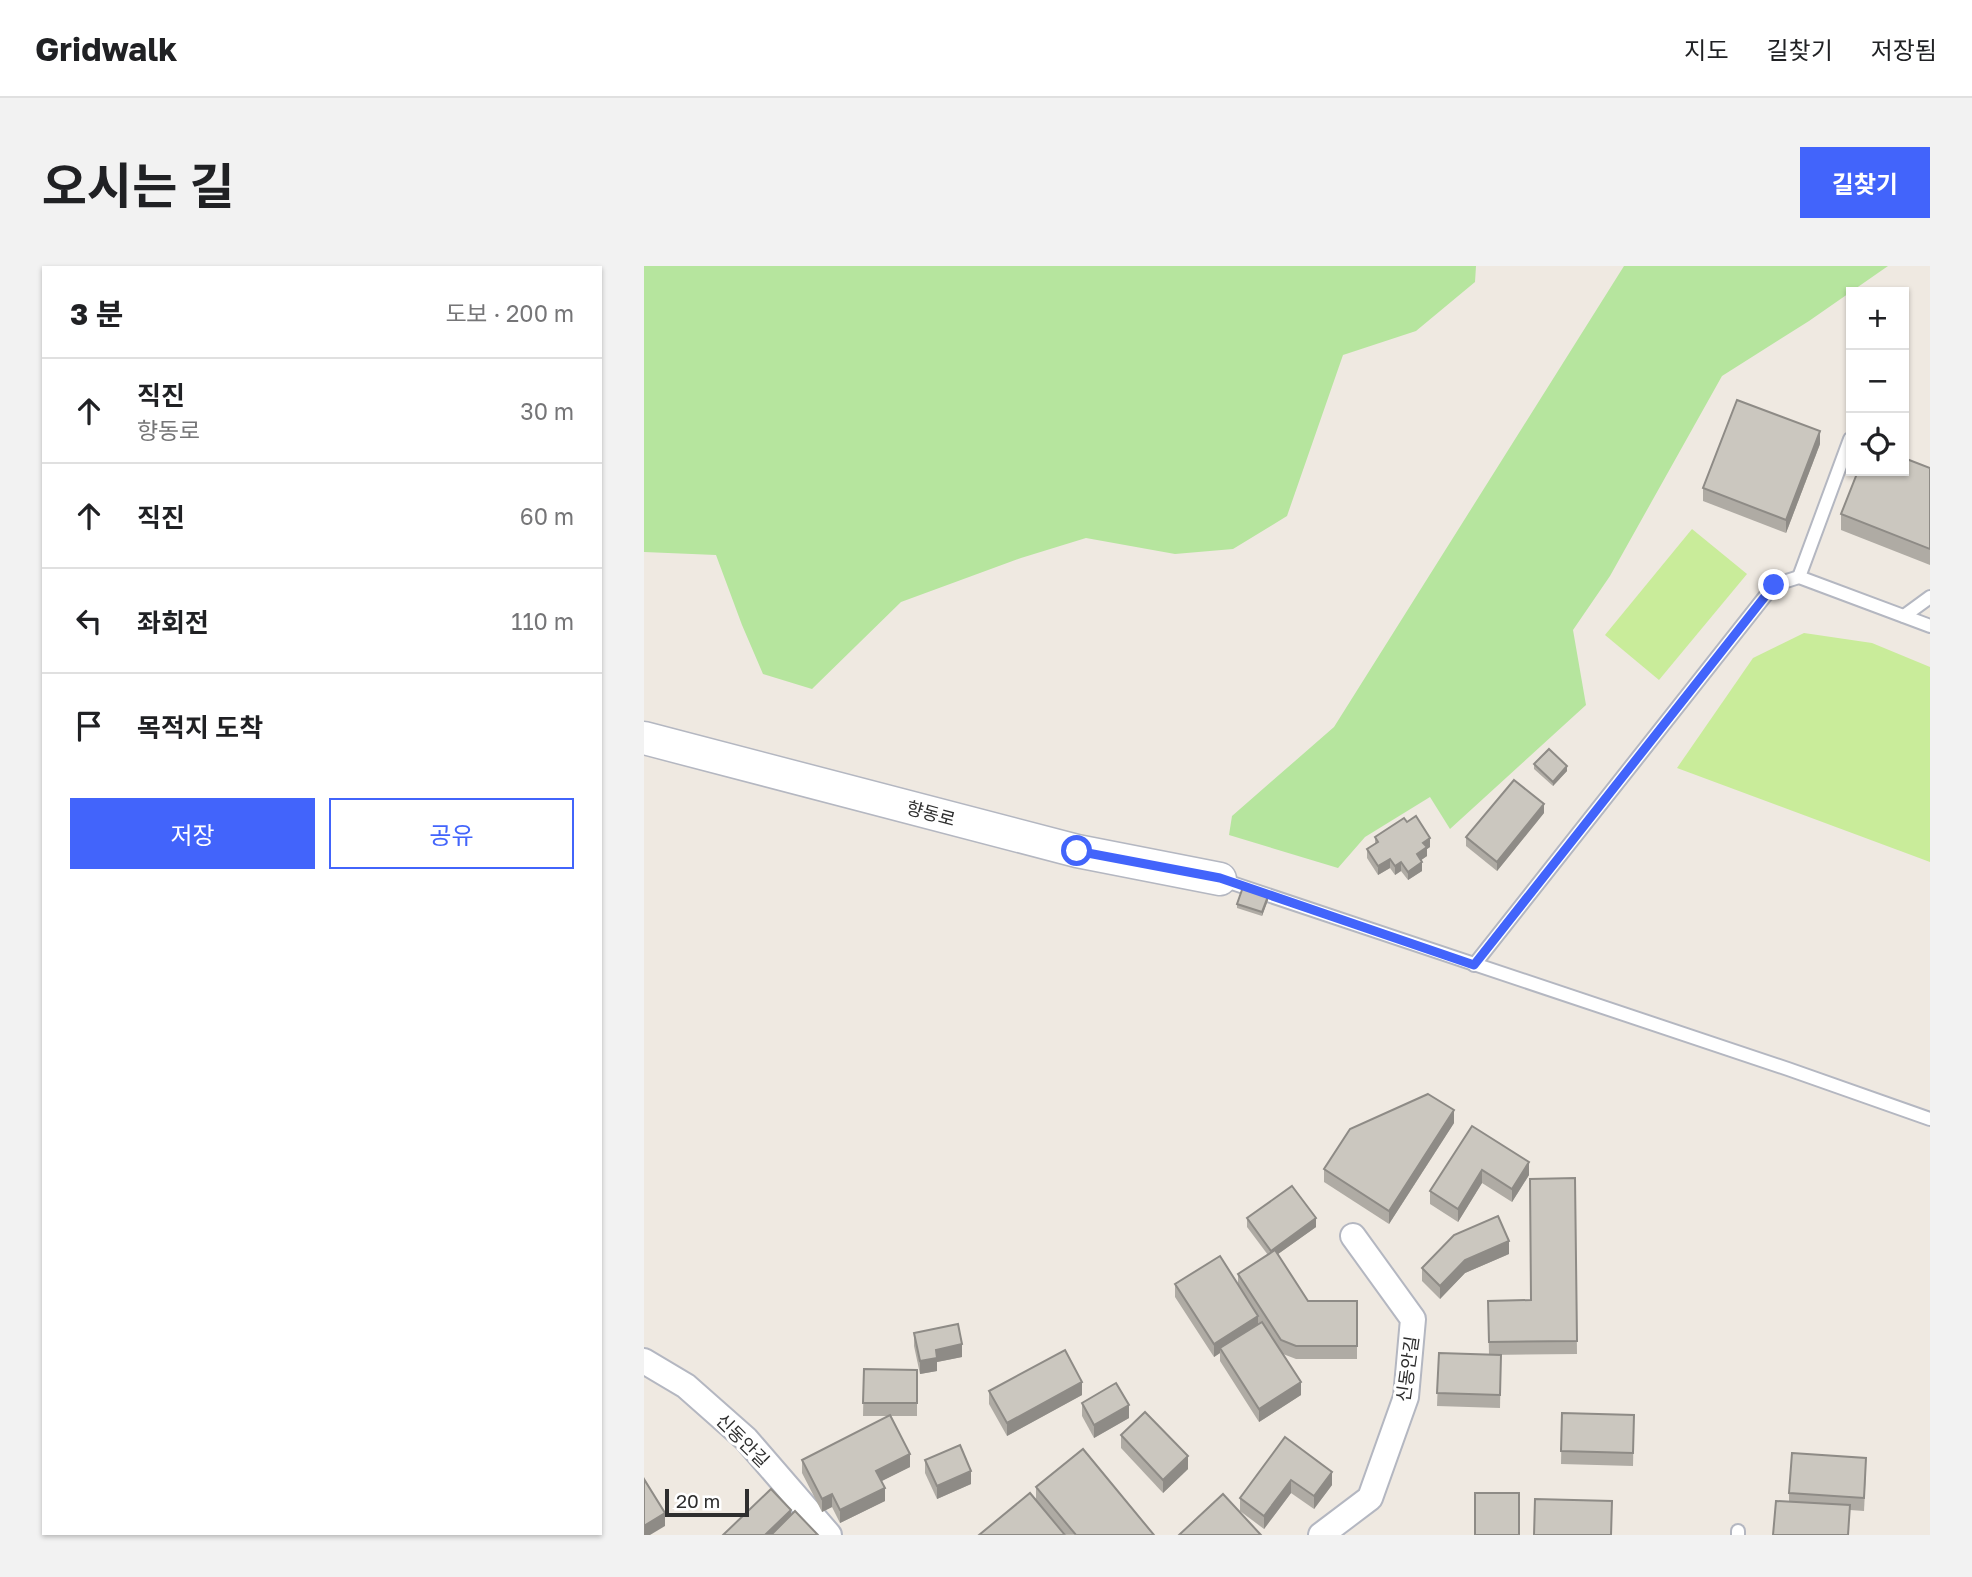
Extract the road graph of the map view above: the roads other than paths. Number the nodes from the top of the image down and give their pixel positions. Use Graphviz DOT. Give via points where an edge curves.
graph roads {
  1 [pos="1846,450"];
  2 [pos="1800,577"];
  3 [pos="1930,597"];
  4 [pos="1904,616"];
  5 [pos="1930,626"];
  6 [pos="644,738"];
  7 [pos="1220,878"];
  8 [pos="1474,965"];
  9 [pos="1930,1119"];
  10 [pos="1353,1236"];
  11 [pos="644,1361"];
  12 [pos="829,1535"];
  13 [pos="1321,1535"];
  1 -- 2 [label="lane"];
  2 -- 4 [label="lane"];
  2 -- 8 [label="lane" via="1774,585"];
  3 -- 4 [label="lane"];
  4 -- 5 [label="lane"];
  6 -- 7 [label="street, 향동로" via="1077,851"];
  7 -- 8 [label="lane"];
  8 -- 9 [label="lane"];
  10 -- 13 [label="street, 신동안길" via="1413,1319 1406,1397 1370,1498"];
  11 -- 12 [label="street, 신동안길" via="686,1386 746,1439"];
}
